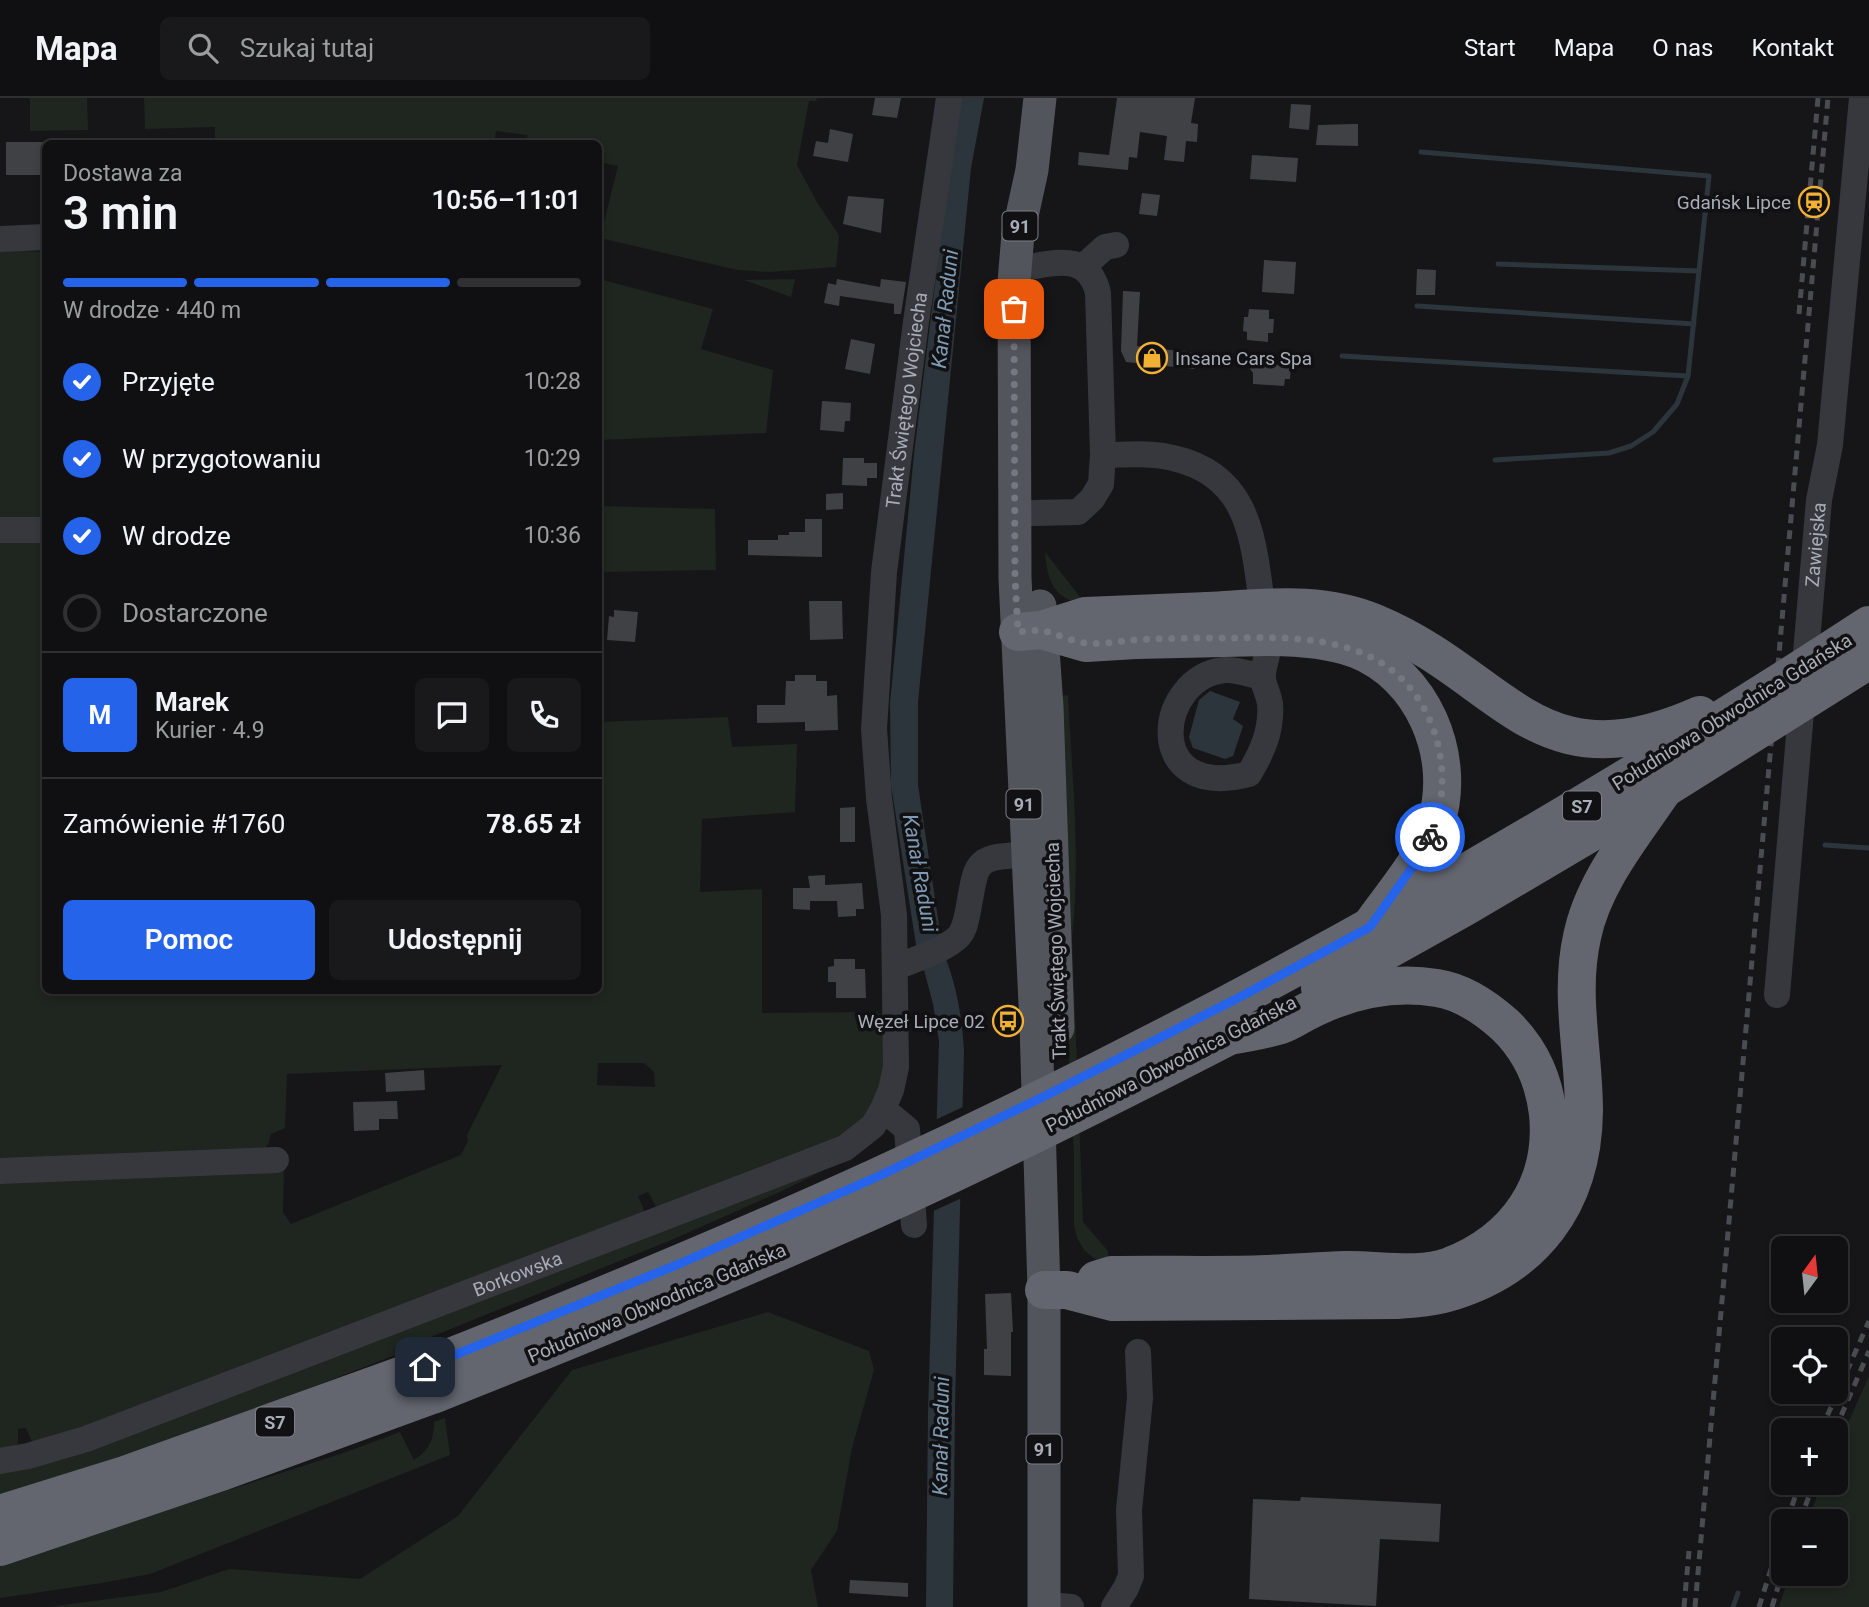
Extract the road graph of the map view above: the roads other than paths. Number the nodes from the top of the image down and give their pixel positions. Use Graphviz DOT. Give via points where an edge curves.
graph roads {
  1 [pos="949,98"];
  2 [pos="1040,98"];
  3 [pos="1862,98"];
  4 [pos="1032,170"];
  5 [pos="42,237"];
  6 [pos="0,239"];
  7 [pos="1116,245"];
  8 [pos="1035,266"];
  9 [pos="1083,267"];
  10 [pos="1103,455"];
  11 [pos="1034,513"];
  12 [pos="0,530"];
  13 [pos="42,530"];
  14 [pos="1869,625"];
  15 [pos="1135,627"];
  16 [pos="1030,631"];
  17 [pos="1869,660"];
  18 [pos="1263,677"];
  19 [pos="1789,678"];
  20 [pos="1664,789"];
  21 [pos="1026,855"];
  22 [pos="1370,927"];
  23 [pos="904,964"];
  24 [pos="1777,995"];
  25 [pos="1229,1036"];
  26 [pos="883,1110"];
  27 [pos="276,1160"];
  28 [pos="0,1171"];
  29 [pos="914,1225"];
  30 [pos="1237,1288"];
  31 [pos="1056,1290"];
  32 [pos="1138,1352"];
  33 [pos="430,1380"];
  34 [pos="274,1438"];
  35 [pos="0,1461"];
  36 [pos="11,1527"];
  37 [pos="1059,1607"];
  38 [pos="1114,1607"];
  1 -- 23 [label="street, Trakt Świętego Wojciecha" via="884,572 874,729 879,798"];
  2 -- 4 [label="main road, Trakt Świętego Wojciecha / 91"];
  3 -- 24 [label="street, Zawiejska" via="1830,445 1819,500"];
  4 -- 8 [label="main road, Trakt Świętego Wojciecha / 91" via="1038,236"];
  4 -- 16 [label="main road, Trakt Świętego Wojciecha / 91" via="1013,282 1015,578"];
  5 -- 6 [label="street"];
  7 -- 9 [label="street" via="1105,247"];
  8 -- 9 [label="street" via="1061,261"];
  8 -- 11 [label="main road, Trakt Świętego Wojciecha / 91"];
  9 -- 10 [label="street" via="1098,293"];
  10 -- 11 [label="street" via="1101,484 1079,512"];
  10 -- 18 [label="street" via="1175,458 1208,472 1233,495 1254,543 1268,650"];
  11 -- 16 [label="main road, Trakt Świętego Wojciecha / 91"];
  12 -- 13 [label="street"];
  14 -- 19 [label="highway, Południowa Obwodnica Gdańska / S7, bridge"];
  15 -- 16 [label="highway" via="1086,643"];
  15 -- 19 [label="highway, bridge" via="1295,606 1352,615 1418,646 1528,720 1594,740 1661,730 1737,695"];
  15 -- 22 [label="highway, bridge" via="1335,642 1384,664 1410,688 1436,735 1441,757 1440,805 1432,835"];
  16 -- 21 [label="main road, Trakt Świętego Wojciecha / 91"];
  16 -- 31 [label="main road, Trakt Świętego Wojciecha / 91" via="1047,707"];
  17 -- 20 [label="highway, Południowa Obwodnica Gdańska / S7, bridge"];
  18 -- 18 [label="street" via="1226,670 1203,676 1184,693 1171,721 1171,746 1182,767 1204,777 1230,779 1249,774 1269,729 1270,703"];
  19 -- 22 [label="highway, Południowa Obwodnica Gdańska / S7, bridge" via="1577,809"];
  20 -- 25 [label="highway, Południowa Obwodnica Gdańska / S7" via="1465,907"];
  20 -- 30 [label="highway" via="1598,889 1586,921 1576,983 1584,1112 1581,1150 1572,1188 1545,1232 1521,1258 1482,1281 1443,1294 1397,1300"];
  21 -- 23 [label="street, Trakt Świętego Wojciecha" via="983,860 975,870 963,930 948,944"];
  21 -- 31 [label="main road, Trakt Świętego Wojciecha / 91"];
  22 -- 33 [label="highway, Południowa Obwodnica Gdańska / S7, bridge" via="1153,1043 879,1176"];
  23 -- 26 [label="street, Borkowska" via="896,1067"];
  25 -- 30 [label="highway" via="1282,1025 1315,1007 1371,989 1394,985 1440,988 1481,1005 1525,1048 1542,1083 1549,1130 1545,1166 1532,1199 1505,1233 1469,1258 1430,1271 1348,1270"];
  25 -- 33 [label="highway, Południowa Obwodnica Gdańska / S7, bridge" via="846,1223 650,1308"];
  26 -- 29 [label="street" via="907,1129"];
  26 -- 35 [label="street, Borkowska" via="873,1126 845,1148 86,1440"];
  27 -- 28 [label="street"];
  30 -- 31 [label="highway" via="1112,1275"];
  31 -- 37 [label="main road, Trakt Świętego Wojciecha / 91"];
  32 -- 38 [label="street" via="1140,1398 1129,1510 1130,1576"];
  33 -- 34 [label="highway, S7"];
  34 -- 36 [label="highway, S7" via="139,1478"];
  34 -- 36 [label="highway, S7" via="224,1471"];
}
